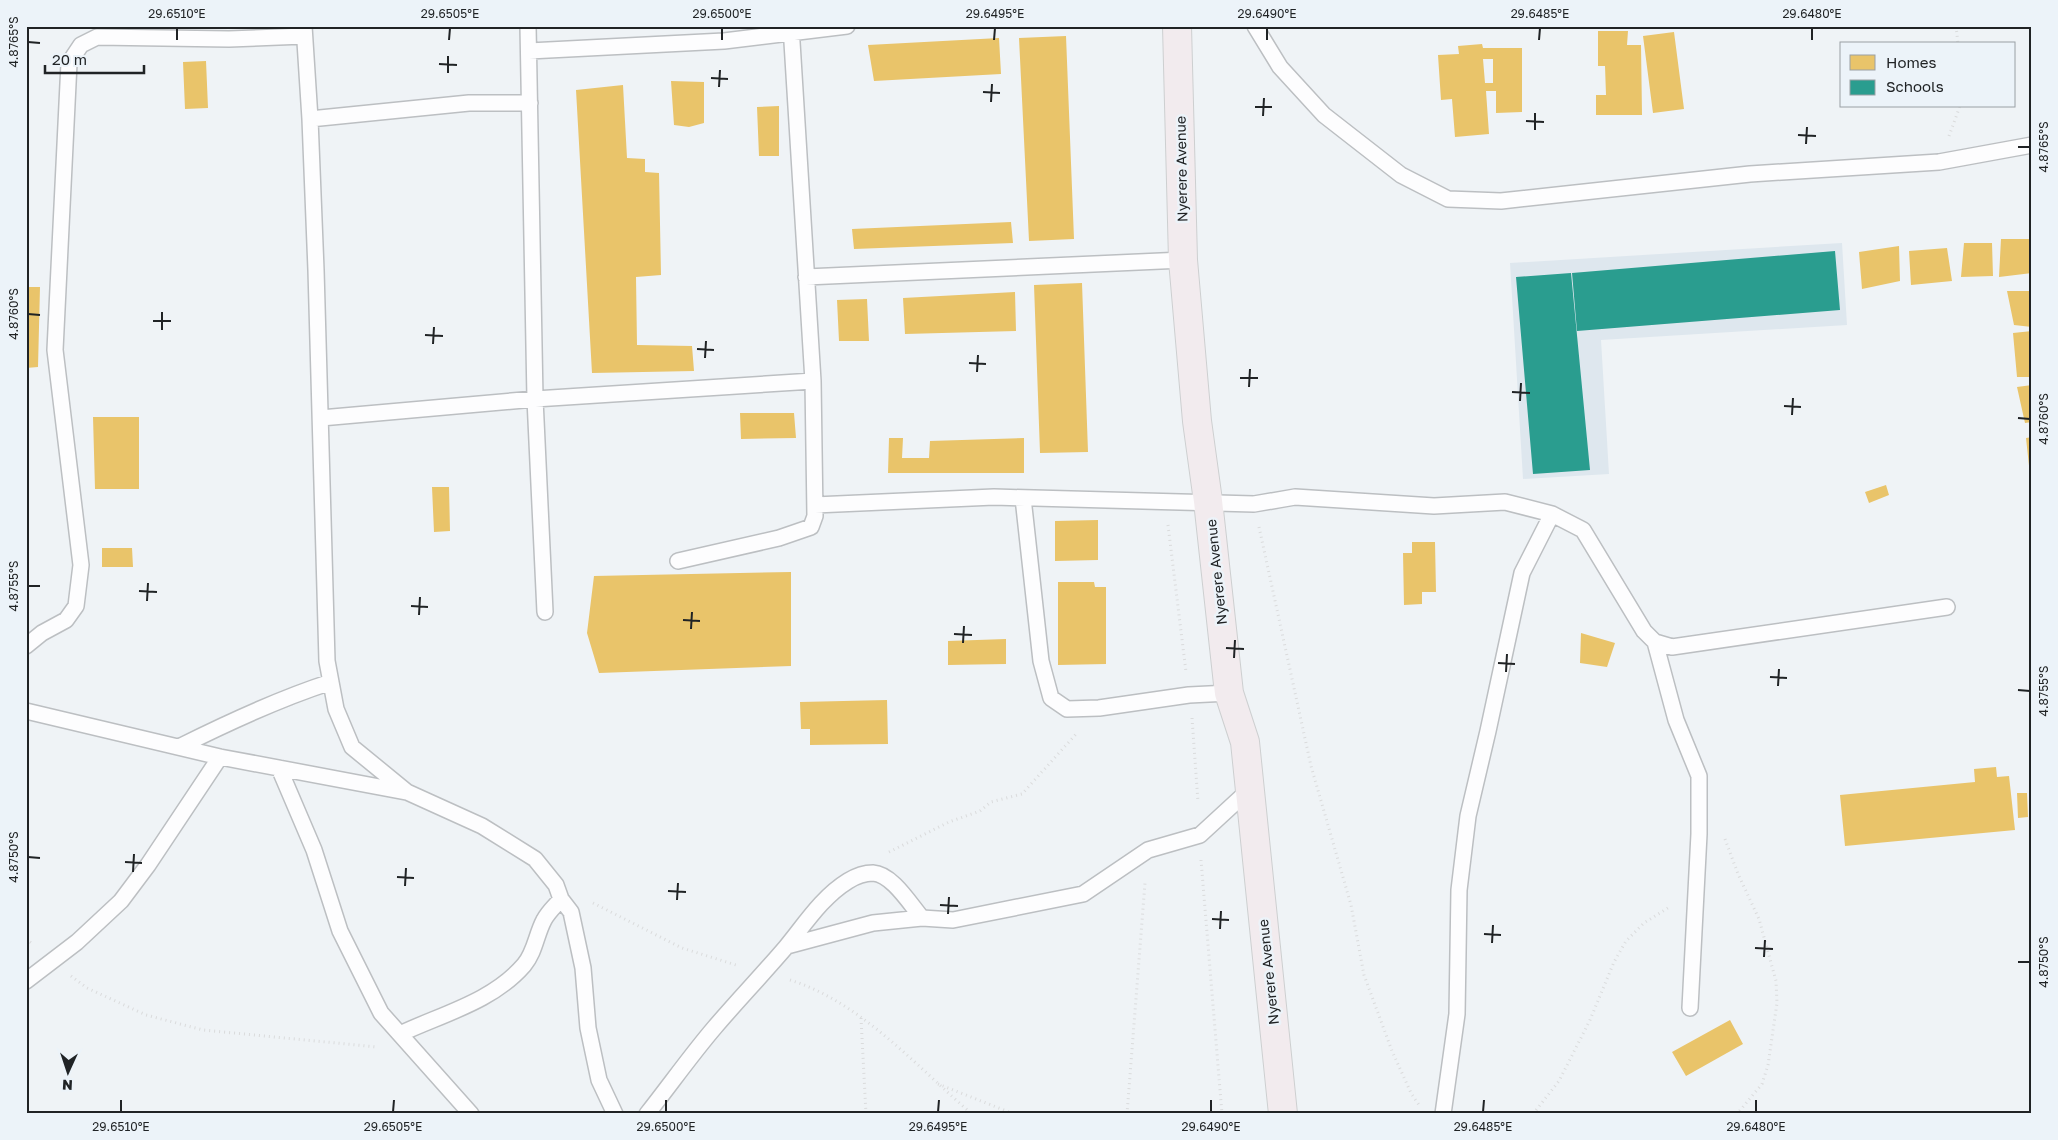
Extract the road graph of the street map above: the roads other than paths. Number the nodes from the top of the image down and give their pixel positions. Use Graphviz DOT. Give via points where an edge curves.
graph roads {
  1 [pos="528,26"];
  2 [pos="848,26"];
  3 [pos="1177,26"];
  4 [pos="1255,26"];
  5 [pos="791,30"];
  6 [pos="304,31"];
  7 [pos="529,51"];
  8 [pos="530,103"];
  9 [pos="310,119"];
  10 [pos="2032,145"];
  11 [pos="1183,260"];
  12 [pos="806,277"];
  13 [pos="813,381"];
  14 [pos="534,399"];
  15 [pos="321,418"];
  16 [pos="1023,498"];
  17 [pos="1208,501"];
  18 [pos="815,505"];
  19 [pos="1552,514"];
  20 [pos="678,560"];
  21 [pos="1947,608"];
  22 [pos="545,612"];
  23 [pos="1655,642"];
  24 [pos="26,646"];
  25 [pos="331,682"];
  26 [pos="1229,693"];
  27 [pos="27,716"];
  28 [pos="179,747"];
  29 [pos="220,757"];
  30 [pos="279,768"];
  31 [pos="1250,789"];
  32 [pos="407,792"];
  33 [pos="561,899"];
  34 [pos="922,918"];
  35 [pos="786,946"];
  36 [pos="26,981"];
  37 [pos="1690,1008"];
  38 [pos="400,1034"];
  39 [pos="471,1114"];
  40 [pos="615,1114"];
  41 [pos="647,1114"];
  42 [pos="1283,1114"];
  43 [pos="1443,1114"];
  1 -- 7 [label="lane"];
  2 -- 5 [label="lane"];
  3 -- 11 [label="main road, Nyerere Avenue"];
  4 -- 10 [label="lane" via="1280,67 1324,114 1401,174 1448,199 1501,201 1750,174 1940,162"];
  5 -- 7 [label="lane" via="669,45"];
  5 -- 12 [label="lane"];
  6 -- 9 [label="lane"];
  6 -- 24 [label="lane" via="229,39 97,37 81,44 69,64 55,350 81,565 76,606 66,620"];
  7 -- 8 [label="lane"];
  8 -- 9 [label="lane" via="469,103"];
  8 -- 14 [label="lane"];
  9 -- 15 [label="lane"];
  11 -- 12 [label="lane"];
  11 -- 17 [label="main road, Nyerere Avenue" via="1197,421"];
  12 -- 13 [label="lane"];
  13 -- 14 [label="lane"];
  13 -- 18 [label="lane"];
  14 -- 15 [label="lane"];
  14 -- 22 [label="lane"];
  15 -- 25 [label="lane" via="327,660"];
  16 -- 17 [label="lane"];
  16 -- 18 [label="lane"];
  16 -- 26 [label="lane" via="1041,661 1051,698 1067,709"];
  17 -- 19 [label="lane" via="1254,504 1295,497 1434,506 1505,502"];
  17 -- 26 [label="main road, Nyerere Avenue"];
  18 -- 20 [label="lane" via="811,527 778,538"];
  19 -- 23 [label="lane" via="1583,530 1644,631"];
  19 -- 43 [label="lane" via="1522,573 1468,816 1459,890 1457,1014"];
  21 -- 23 [label="lane" via="1672,647"];
  23 -- 37 [label="lane" via="1676,720 1698,776 1699,834"];
  25 -- 28 [label="lane" via="288,696"];
  25 -- 32 [label="lane" via="336,709 352,747"];
  26 -- 31 [label="main road, Nyerere Avenue" via="1245,742"];
  27 -- 28 [label="lane"];
  28 -- 29 [label="lane"];
  29 -- 30 [label="lane"];
  29 -- 36 [label="lane" via="121,901 77,942"];
  30 -- 32 [label="lane"];
  30 -- 38 [label="lane" via="314,850 340,931 381,1013"];
  31 -- 34 [label="lane" via="1200,834 1148,850 1083,894 953,920"];
  31 -- 42 [label="main road, Nyerere Avenue"];
  32 -- 33 [label="lane" via="482,826 535,859 556,885"];
  33 -- 38 [label="lane" via="544,919 532,954 504,982 486,996"];
  33 -- 40 [label="lane" via="571,912 583,968 588,1028 599,1080"];
  34 -- 35 [label="lane" via="873,923"];
  34 -- 35 [label="lane" via="885,875 862,874 848,881 815,910"];
  35 -- 41 [label="lane"];
  38 -- 39 [label="lane"];
}
